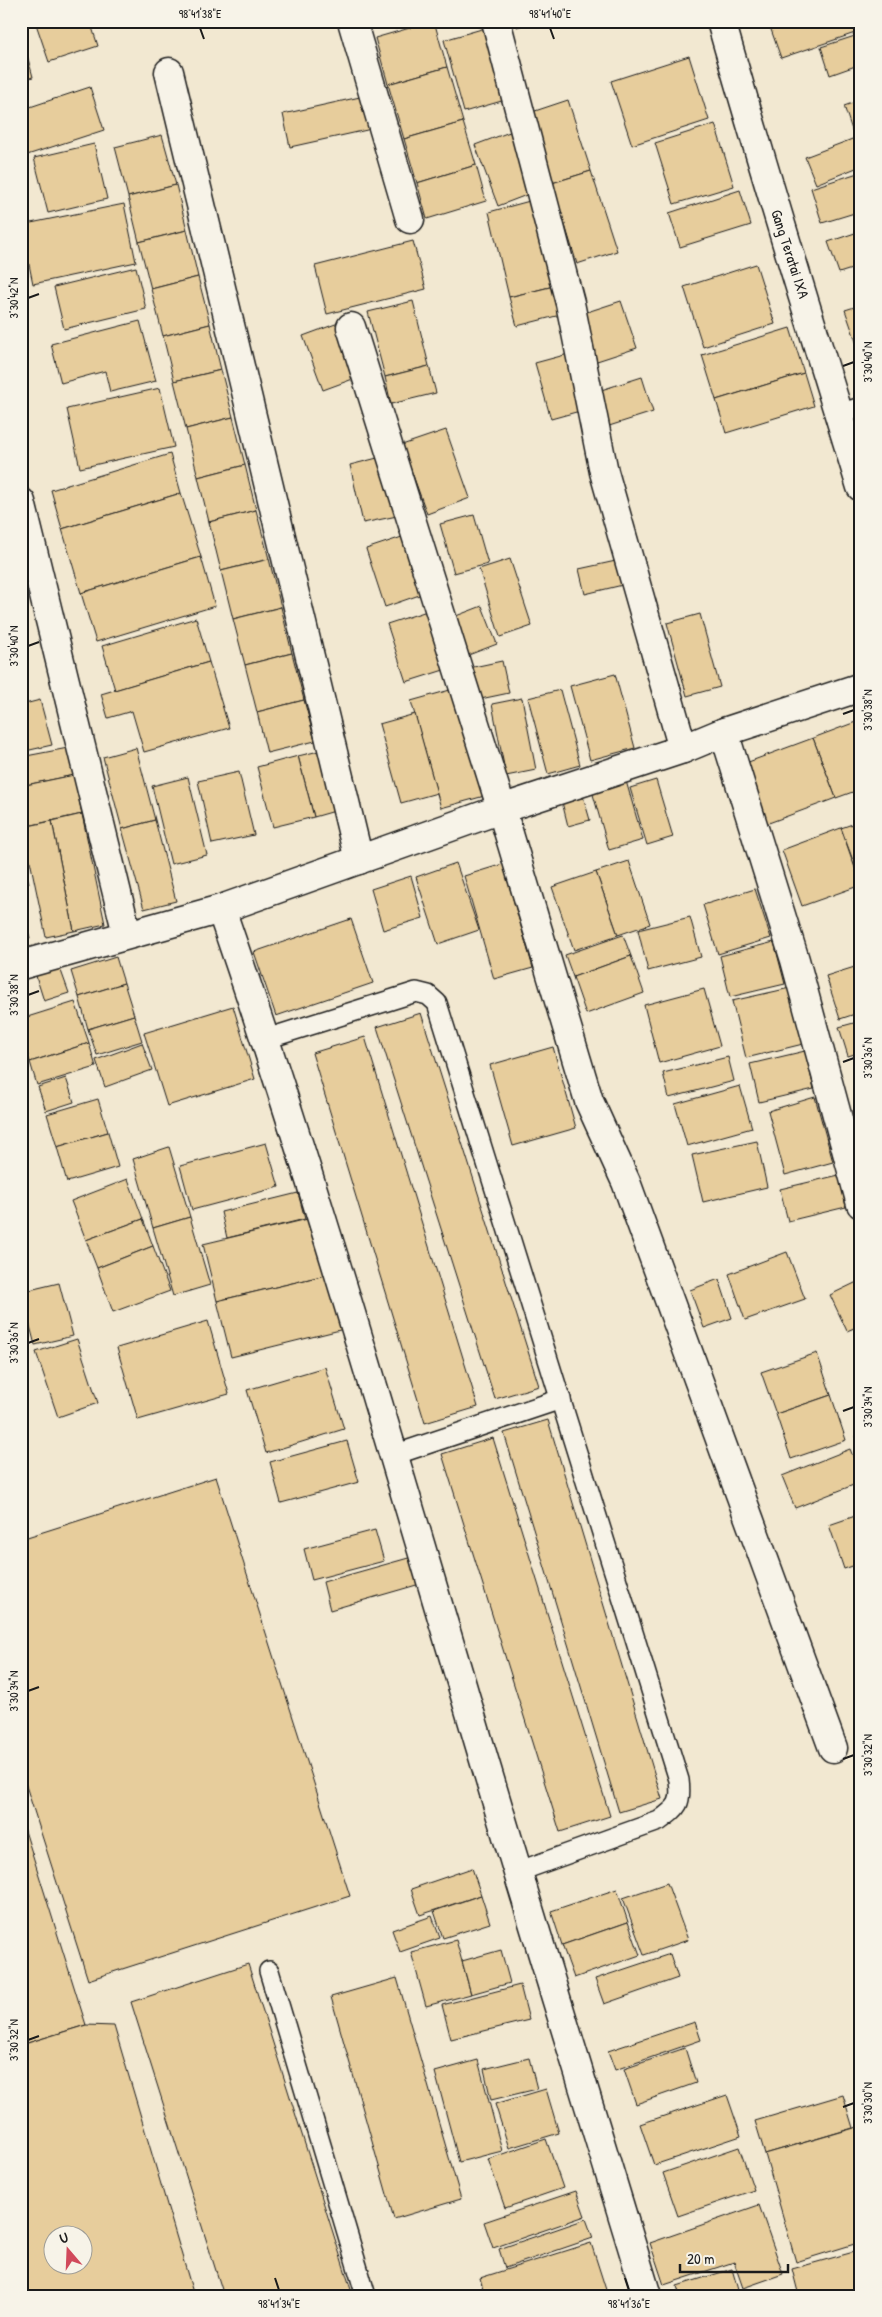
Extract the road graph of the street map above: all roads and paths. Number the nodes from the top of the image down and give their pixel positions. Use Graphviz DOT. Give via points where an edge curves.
graph roads {
  1 [pos="352,21"];
  2 [pos="496,21"];
  3 [pos="721,21"];
  4 [pos="168,72"];
  5 [pos="410,219"];
  6 [pos="352,327"];
  7 [pos="850,410"];
  8 [pos="861,487"];
  9 [pos="21,502"];
  10 [pos="861,687"];
  11 [pos="724,732"];
  12 [pos="683,749"];
  13 [pos="501,809"];
  14 [pos="359,860"];
  15 [pos="221,909"];
  16 [pos="127,934"];
  17 [pos="21,965"];
  18 [pos="266,1040"];
  19 [pos="861,1204"];
  20 [pos="561,1400"];
  21 [pos="394,1455"];
  22 [pos="833,1748"];
  23 [pos="517,1872"];
  24 [pos="269,1971"];
  25 [pos="366,2296"];
  26 [pos="647,2296"];
  1 -- 5 [label="street"];
  2 -- 12 [label="street" via="570,303 604,472"];
  3 -- 7 [label="street, Gang Teratai IXA" via="768,186"];
  4 -- 14 [label="street"];
  6 -- 13 [label="street"];
  7 -- 8 [label="street, Gang Teratai IXA"];
  9 -- 16 [label="street"];
  10 -- 11 [label="street"];
  11 -- 12 [label="street"];
  11 -- 19 [label="street" via="795,960"];
  12 -- 13 [label="street"];
  13 -- 14 [label="street"];
  13 -- 22 [label="street" via="589,1101 626,1182"];
  14 -- 15 [label="street"];
  15 -- 16 [label="street"];
  15 -- 18 [label="street"];
  16 -- 17 [label="street"];
  18 -- 20 [label="lane" via="416,992 428,995 437,1003"];
  18 -- 21 [label="street"];
  20 -- 21 [label="lane"];
  20 -- 23 [label="lane" via="679,1780 681,1796 676,1808 659,1821"];
  21 -- 23 [label="street"];
  23 -- 26 [label="street"];
  24 -- 25 [label="lane"];
}
